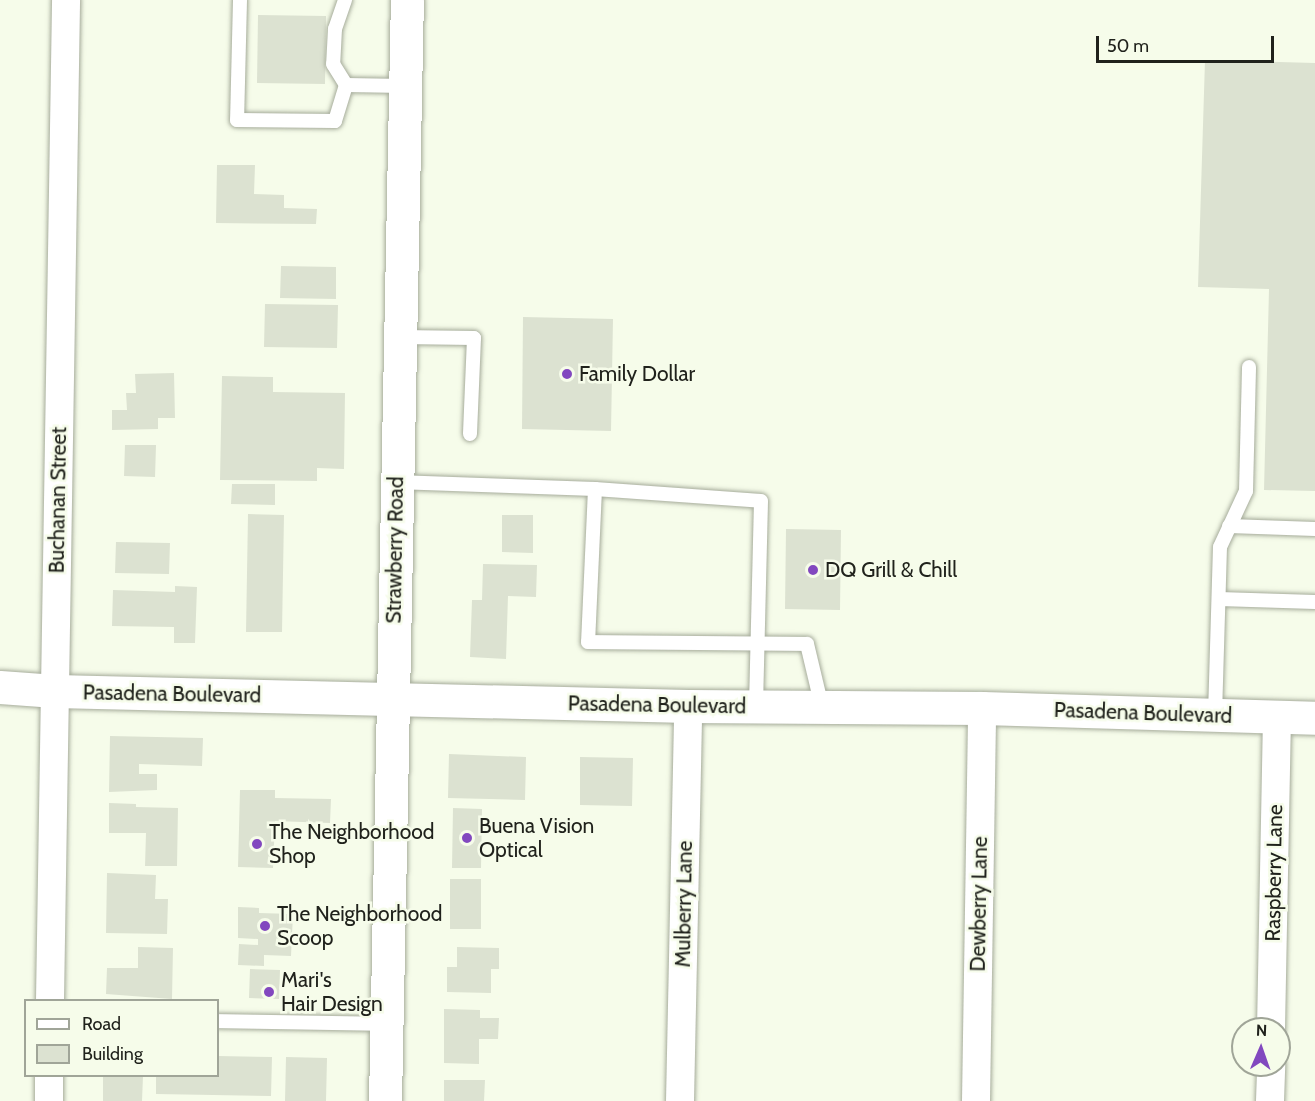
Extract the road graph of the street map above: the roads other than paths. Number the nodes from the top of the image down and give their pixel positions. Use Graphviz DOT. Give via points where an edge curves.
graph roads {
  1 [pos="66,0"];
  2 [pos="240,0"];
  3 [pos="345,0"];
  4 [pos="407,0"];
  5 [pos="346,85"];
  6 [pos="405,86"];
  7 [pos="400,337"];
  8 [pos="1249,367"];
  9 [pos="470,434"];
  10 [pos="396,482"];
  11 [pos="595,489"];
  12 [pos="1229,526"];
  13 [pos="1315,529"];
  14 [pos="1219,599"];
  15 [pos="1315,602"];
  16 [pos="759,644"];
  17 [pos="0,687"];
  18 [pos="55,691"];
  19 [pos="392,699"];
  20 [pos="688,706"];
  21 [pos="756,707"];
  22 [pos="822,707"];
  23 [pos="982,708"];
  24 [pos="1215,715"];
  25 [pos="1278,717"];
  26 [pos="1315,718"];
  27 [pos="50,999"];
  28 [pos="1271,1017"];
  29 [pos="219,1021"];
  30 [pos="387,1024"];
  31 [pos="49,1077"];
  32 [pos="1271,1077"];
  33 [pos="49,1101"];
  34 [pos="385,1101"];
  35 [pos="680,1101"];
  36 [pos="976,1101"];
  37 [pos="1270,1101"];
  1 -- 18 [label="street, Buchanan Street"];
  2 -- 5 [label="lane" via="237,120 335,121"];
  3 -- 5 [label="lane" via="335,29 333,64"];
  4 -- 6 [label="main road, Strawberry Road"];
  5 -- 6 [label="lane"];
  6 -- 7 [label="main road, Strawberry Road"];
  7 -- 9 [label="lane" via="474,338"];
  7 -- 10 [label="main road, Strawberry Road"];
  8 -- 12 [label="lane" via="1246,491"];
  10 -- 11 [label="lane"];
  10 -- 19 [label="main road, Strawberry Road"];
  11 -- 16 [label="lane" via="761,501"];
  11 -- 16 [label="lane" via="588,642"];
  12 -- 13 [label="lane"];
  12 -- 14 [label="lane" via="1220,547"];
  14 -- 15 [label="lane"];
  14 -- 24 [label="lane"];
  16 -- 21 [label="lane"];
  16 -- 22 [label="lane" via="807,644"];
  17 -- 18 [label="main road, Pasadena Boulevard"];
  18 -- 19 [label="main road, Pasadena Boulevard"];
  18 -- 27 [label="street, Buchanan Street"];
  19 -- 20 [label="main road, Pasadena Boulevard"];
  19 -- 30 [label="main road, Strawberry Road"];
  20 -- 21 [label="main road, Pasadena Boulevard"];
  20 -- 35 [label="street, Mulberry Lane"];
  21 -- 22 [label="main road, Pasadena Boulevard"];
  22 -- 23 [label="main road, Pasadena Boulevard"];
  23 -- 24 [label="main road, Pasadena Boulevard"];
  23 -- 36 [label="street, Dewberry Lane"];
  24 -- 25 [label="main road, Pasadena Boulevard"];
  25 -- 26 [label="main road, Pasadena Boulevard"];
  25 -- 28 [label="street, Raspberry Lane"];
  29 -- 30 [label="lane"];
  30 -- 34 [label="main road, Strawberry Road"];
  31 -- 33 [label="street"];
  32 -- 37 [label="street"];
}
